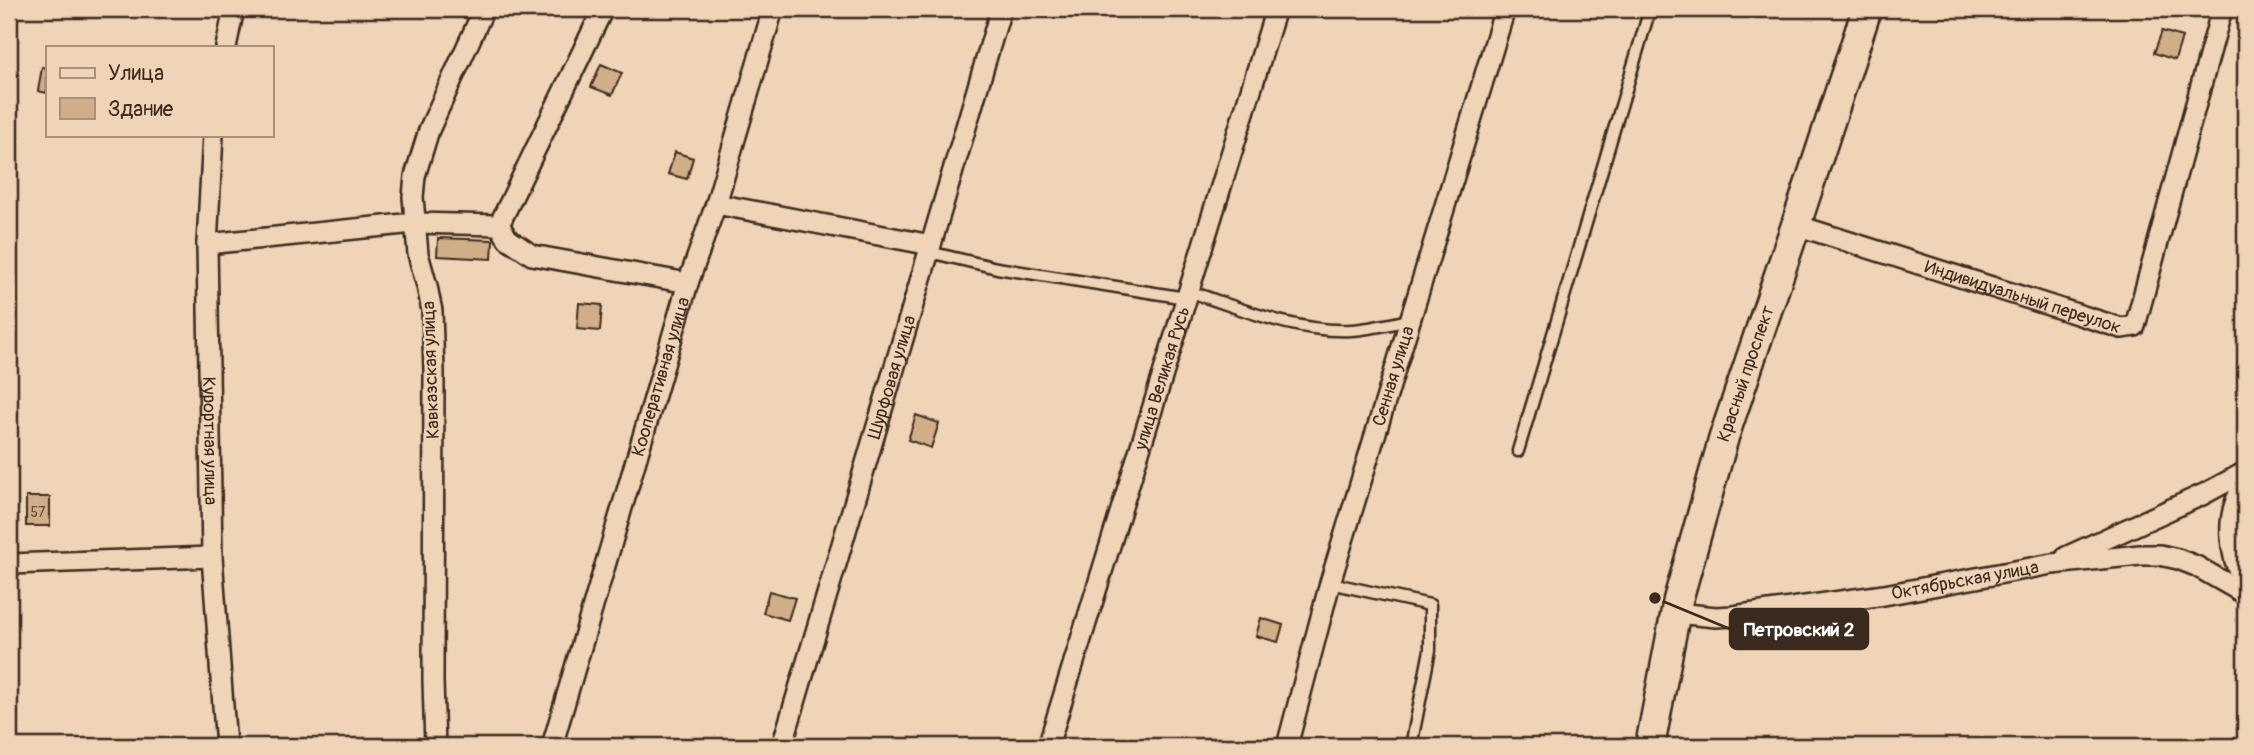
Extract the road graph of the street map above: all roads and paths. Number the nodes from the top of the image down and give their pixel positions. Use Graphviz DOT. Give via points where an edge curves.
graph roads {
  1 [pos="234,9"];
  2 [pos="484,9"];
  3 [pos="603,9"];
  4 [pos="773,9"];
  5 [pos="1002,9"];
  6 [pos="1276,9"];
  7 [pos="1505,9"];
  8 [pos="1650,9"];
  9 [pos="1867,9"];
  10 [pos="2222,9"];
  11 [pos="226,46"];
  12 [pos="213,136"];
  13 [pos="716,204"];
  14 [pos="414,223"];
  15 [pos="499,225"];
  16 [pos="1796,225"];
  17 [pos="207,244"];
  18 [pos="930,249"];
  19 [pos="688,283"];
  20 [pos="1187,295"];
  21 [pos="1409,320"];
  22 [pos="1518,451"];
  23 [pos="2245,472"];
  24 [pos="2245,483"];
  25 [pos="212,557"];
  26 [pos="9,564"];
  27 [pos="2052,564"];
  28 [pos="1330,583"];
  29 [pos="2245,586"];
  30 [pos="2245,594"];
  31 [pos="1676,613"];
  32 [pos="226,746"];
  33 [pos="435,746"];
  34 [pos="552,746"];
  35 [pos="782,746"];
  36 [pos="1048,746"];
  37 [pos="1287,746"];
  38 [pos="1411,746"];
  39 [pos="1650,746"];
  1 -- 11 [label="street"];
  2 -- 14 [label="street, Кавказская улица" via="421,153 415,176"];
  3 -- 15 [label="street"];
  4 -- 13 [label="street, Кооперативная улица"];
  5 -- 18 [label="street, Шурфовая улица"];
  6 -- 20 [label="street, улица Великая Русь"];
  7 -- 21 [label="street, Сенная улица"];
  8 -- 22 [label="lane"];
  9 -- 16 [label="street, Красный проспект"];
  10 -- 16 [label="street, Индивидуальный переулок" via="2134,326 2121,328"];
  12 -- 17 [label="street, Курортная улица"];
  13 -- 18 [label="street"];
  13 -- 19 [label="street, Кооперативная улица"];
  14 -- 15 [label="street"];
  14 -- 17 [label="street"];
  14 -- 33 [label="street, Кавказская улица" via="432,312"];
  15 -- 19 [label="street" via="508,239 532,255"];
  16 -- 31 [label="street, Красный проспект" via="1724,437"];
  17 -- 25 [label="street, Курортная улица"];
  18 -- 20 [label="lane" via="997,268"];
  18 -- 35 [label="street, Шурфовая улица"];
  19 -- 34 [label="street, Кооперативная улица"];
  20 -- 21 [label="lane" via="1313,328 1350,330"];
  20 -- 36 [label="street, улица Великая Русь"];
  21 -- 28 [label="street, Сенная улица"];
  23 -- 27 [label="street"];
  24 -- 29 [label="street" via="2237,496 2230,535"];
  25 -- 26 [label="street"];
  25 -- 32 [label="street, Курортная улица"];
  27 -- 30 [label="street, Октябрьская улица" via="2160,555 2196,566"];
  27 -- 31 [label="street, Октябрьская улица" via="1884,595 1746,614"];
  28 -- 37 [label="street, Сенная улица"];
  28 -- 38 [label="lane" via="1430,605 1430,650"];
  31 -- 39 [label="street, Красный проспект"];
}
